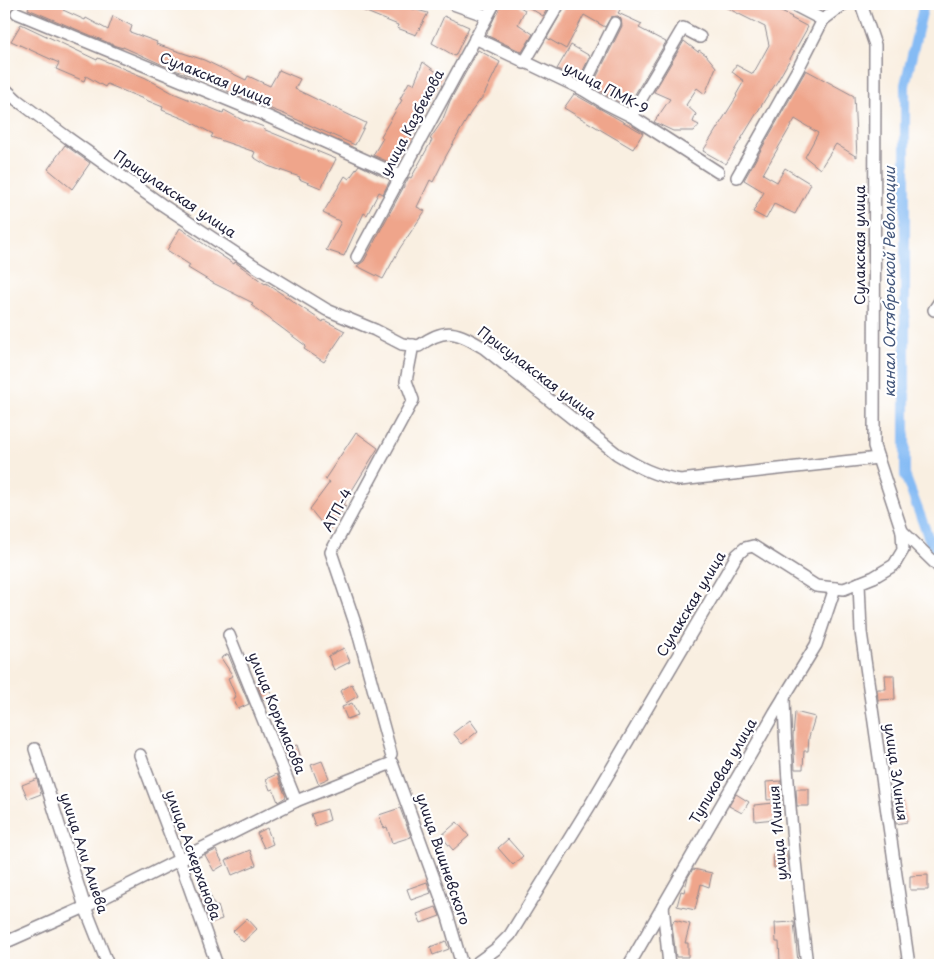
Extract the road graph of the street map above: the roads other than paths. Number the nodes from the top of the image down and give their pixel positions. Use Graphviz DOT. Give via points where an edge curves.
graph roads {
  1 [pos="454,4"];
  2 [pos="494,4"];
  3 [pos="559,4"];
  4 [pos="792,4"];
  5 [pos="844,4"];
  6 [pos="860,4"];
  7 [pos="17,13"];
  8 [pos="487,16"];
  9 [pos="823,20"];
  10 [pos="615,23"];
  11 [pos="700,37"];
  12 [pos="475,38"];
  13 [pos="524,62"];
  14 [pos="4,88"];
  15 [pos="582,89"];
  16 [pos="631,116"];
  17 [pos="718,172"];
  18 [pos="401,176"];
  19 [pos="737,176"];
  20 [pos="357,257"];
  21 [pos="413,345"];
  22 [pos="878,458"];
  23 [pos="902,531"];
  24 [pos="940,568"];
  25 [pos="859,583"];
  26 [pos="835,588"];
  27 [pos="229,635"];
  28 [pos="784,697"];
  29 [pos="35,749"];
  30 [pos="140,755"];
  31 [pos="391,758"];
  32 [pos="296,801"];
  33 [pos="180,860"];
  34 [pos="663,906"];
  35 [pos="85,907"];
  36 [pos="4,943"];
  37 [pos="108,965"];
  38 [pos="216,965"];
  39 [pos="462,965"];
  40 [pos="474,965"];
  41 [pos="629,965"];
  42 [pos="669,965"];
  43 [pos="807,965"];
  44 [pos="909,965"];
  1 -- 8 [label="street"];
  2 -- 8 [label="street, улица Казбекова"];
  3 -- 13 [label="street"];
  4 -- 9 [label="street"];
  5 -- 9 [label="street"];
  6 -- 22 [label="street, Сулакская улица" via="875,46 874,446"];
  7 -- 18 [label="street, Сулакская улица" via="262,114"];
  8 -- 12 [label="street, улица Казбекова"];
  9 -- 19 [label="street"];
  10 -- 15 [label="street"];
  11 -- 16 [label="street" via="683,28"];
  12 -- 13 [label="street, улица ПМК-9"];
  12 -- 18 [label="street, улица Казбекова"];
  13 -- 15 [label="street, улица ПМК-9"];
  14 -- 21 [label="street, Присулакская улица" via="161,204 255,266 327,310 402,344"];
  15 -- 16 [label="street, улица ПМК-9"];
  16 -- 17 [label="street, улица ПМК-9"];
  18 -- 20 [label="street, улица Казбекова"];
  21 -- 22 [label="street, Присулакская улица" via="418,346 444,332 464,337 484,348 618,454 660,476 680,480"];
  21 -- 31 [label="street, АТП-4" via="406,381 413,400 331,552 357,629"];
  22 -- 23 [label="street, Сулакская улица"];
  23 -- 24 [label="street"];
  23 -- 25 [label="street, Сулакская улица" via="902,550 894,566"];
  25 -- 26 [label="street, Сулакская улица" via="844,589"];
  25 -- 44 [label="street, улица 3Линия" via="861,632"];
  26 -- 28 [label="street, Тупиковая улица" via="816,645"];
  26 -- 40 [label="street, Сулакская улица" via="816,586 753,546 737,555 510,935"];
  27 -- 32 [label="street, улица Коркмасова"];
  28 -- 34 [label="street, Тупиковая улица"];
  28 -- 43 [label="street, улица 1Линия" via="794,858"];
  29 -- 35 [label="street, улица Али Алиева"];
  30 -- 33 [label="street, улица Аскерханова"];
  31 -- 32 [label="street"];
  31 -- 39 [label="street, улица Вишневского" via="448,916"];
  32 -- 33 [label="street"];
  33 -- 35 [label="street"];
  33 -- 38 [label="street, улица Аскерханова"];
  34 -- 41 [label="street, Тупиковая улица"];
  34 -- 42 [label="street"];
  35 -- 36 [label="street"];
  35 -- 37 [label="street, улица Али Алиева"];
}
